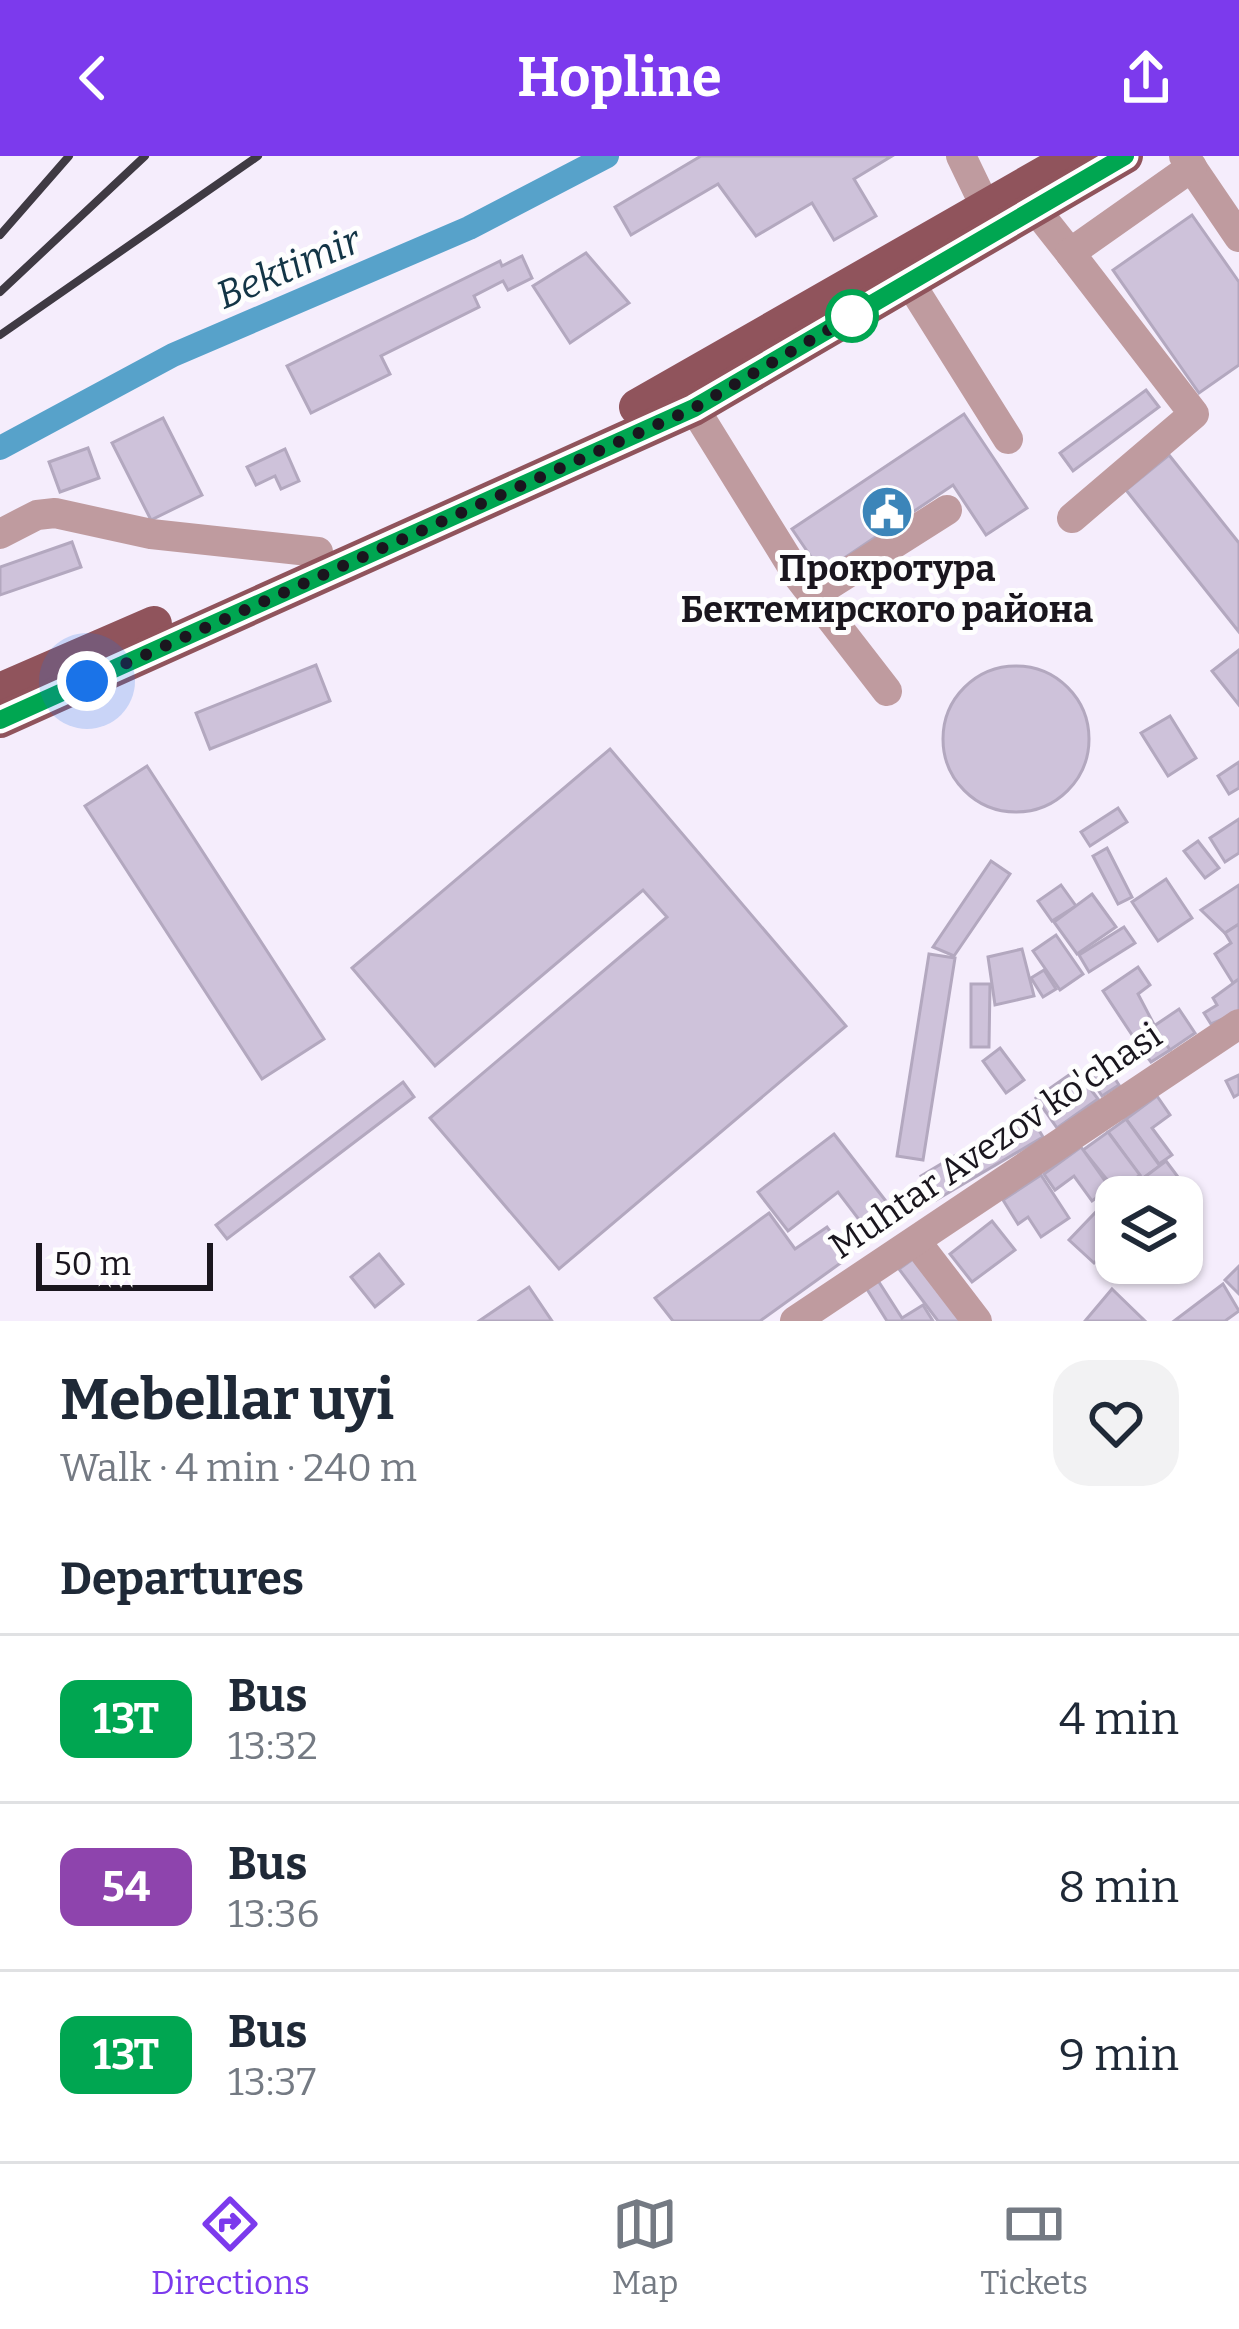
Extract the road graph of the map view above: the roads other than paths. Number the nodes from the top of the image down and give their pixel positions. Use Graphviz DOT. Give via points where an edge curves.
graph roads {
  1 [pos="961,156"];
  2 [pos="1076,156"];
  3 [pos="1125,156"];
  4 [pos="1188,162"];
  5 [pos="987,210"];
  6 [pos="1036,210"];
  7 [pos="1239,237"];
  8 [pos="1070,253"];
  9 [pos="910,283"];
  10 [pos="694,408"];
  11 [pos="1008,440"];
  12 [pos="946,510"];
  13 [pos="1072,518"];
  14 [pos="0,534"];
  15 [pos="318,552"];
  16 [pos="813,595"];
  17 [pos="0,691"];
  18 [pos="887,692"];
  19 [pos="0,720"];
  20 [pos="1239,1024"];
  21 [pos="918,1244"];
  22 [pos="794,1321"];
  23 [pos="977,1321"];
  1 -- 5 [label="street"];
  2 -- 5 [label="main road"];
  3 -- 6 [label="main road"];
  4 -- 7 [label="street"];
  4 -- 8 [label="street"];
  5 -- 15 [label="main road" via="669,392"];
  6 -- 8 [label="street"];
  6 -- 9 [label="main road"];
  8 -- 13 [label="street" via="1194,414"];
  9 -- 10 [label="main road"];
  9 -- 11 [label="street"];
  10 -- 16 [label="street"];
  10 -- 19 [label="main road"];
  12 -- 16 [label="street"];
  14 -- 15 [label="street" via="55,513"];
  15 -- 17 [label="main road"];
  16 -- 18 [label="street"];
  20 -- 21 [label="street, Muhtar Avezov ko'chasi"];
  21 -- 22 [label="street, Muhtar Avezov ko'chasi"];
  21 -- 23 [label="street"];
}
